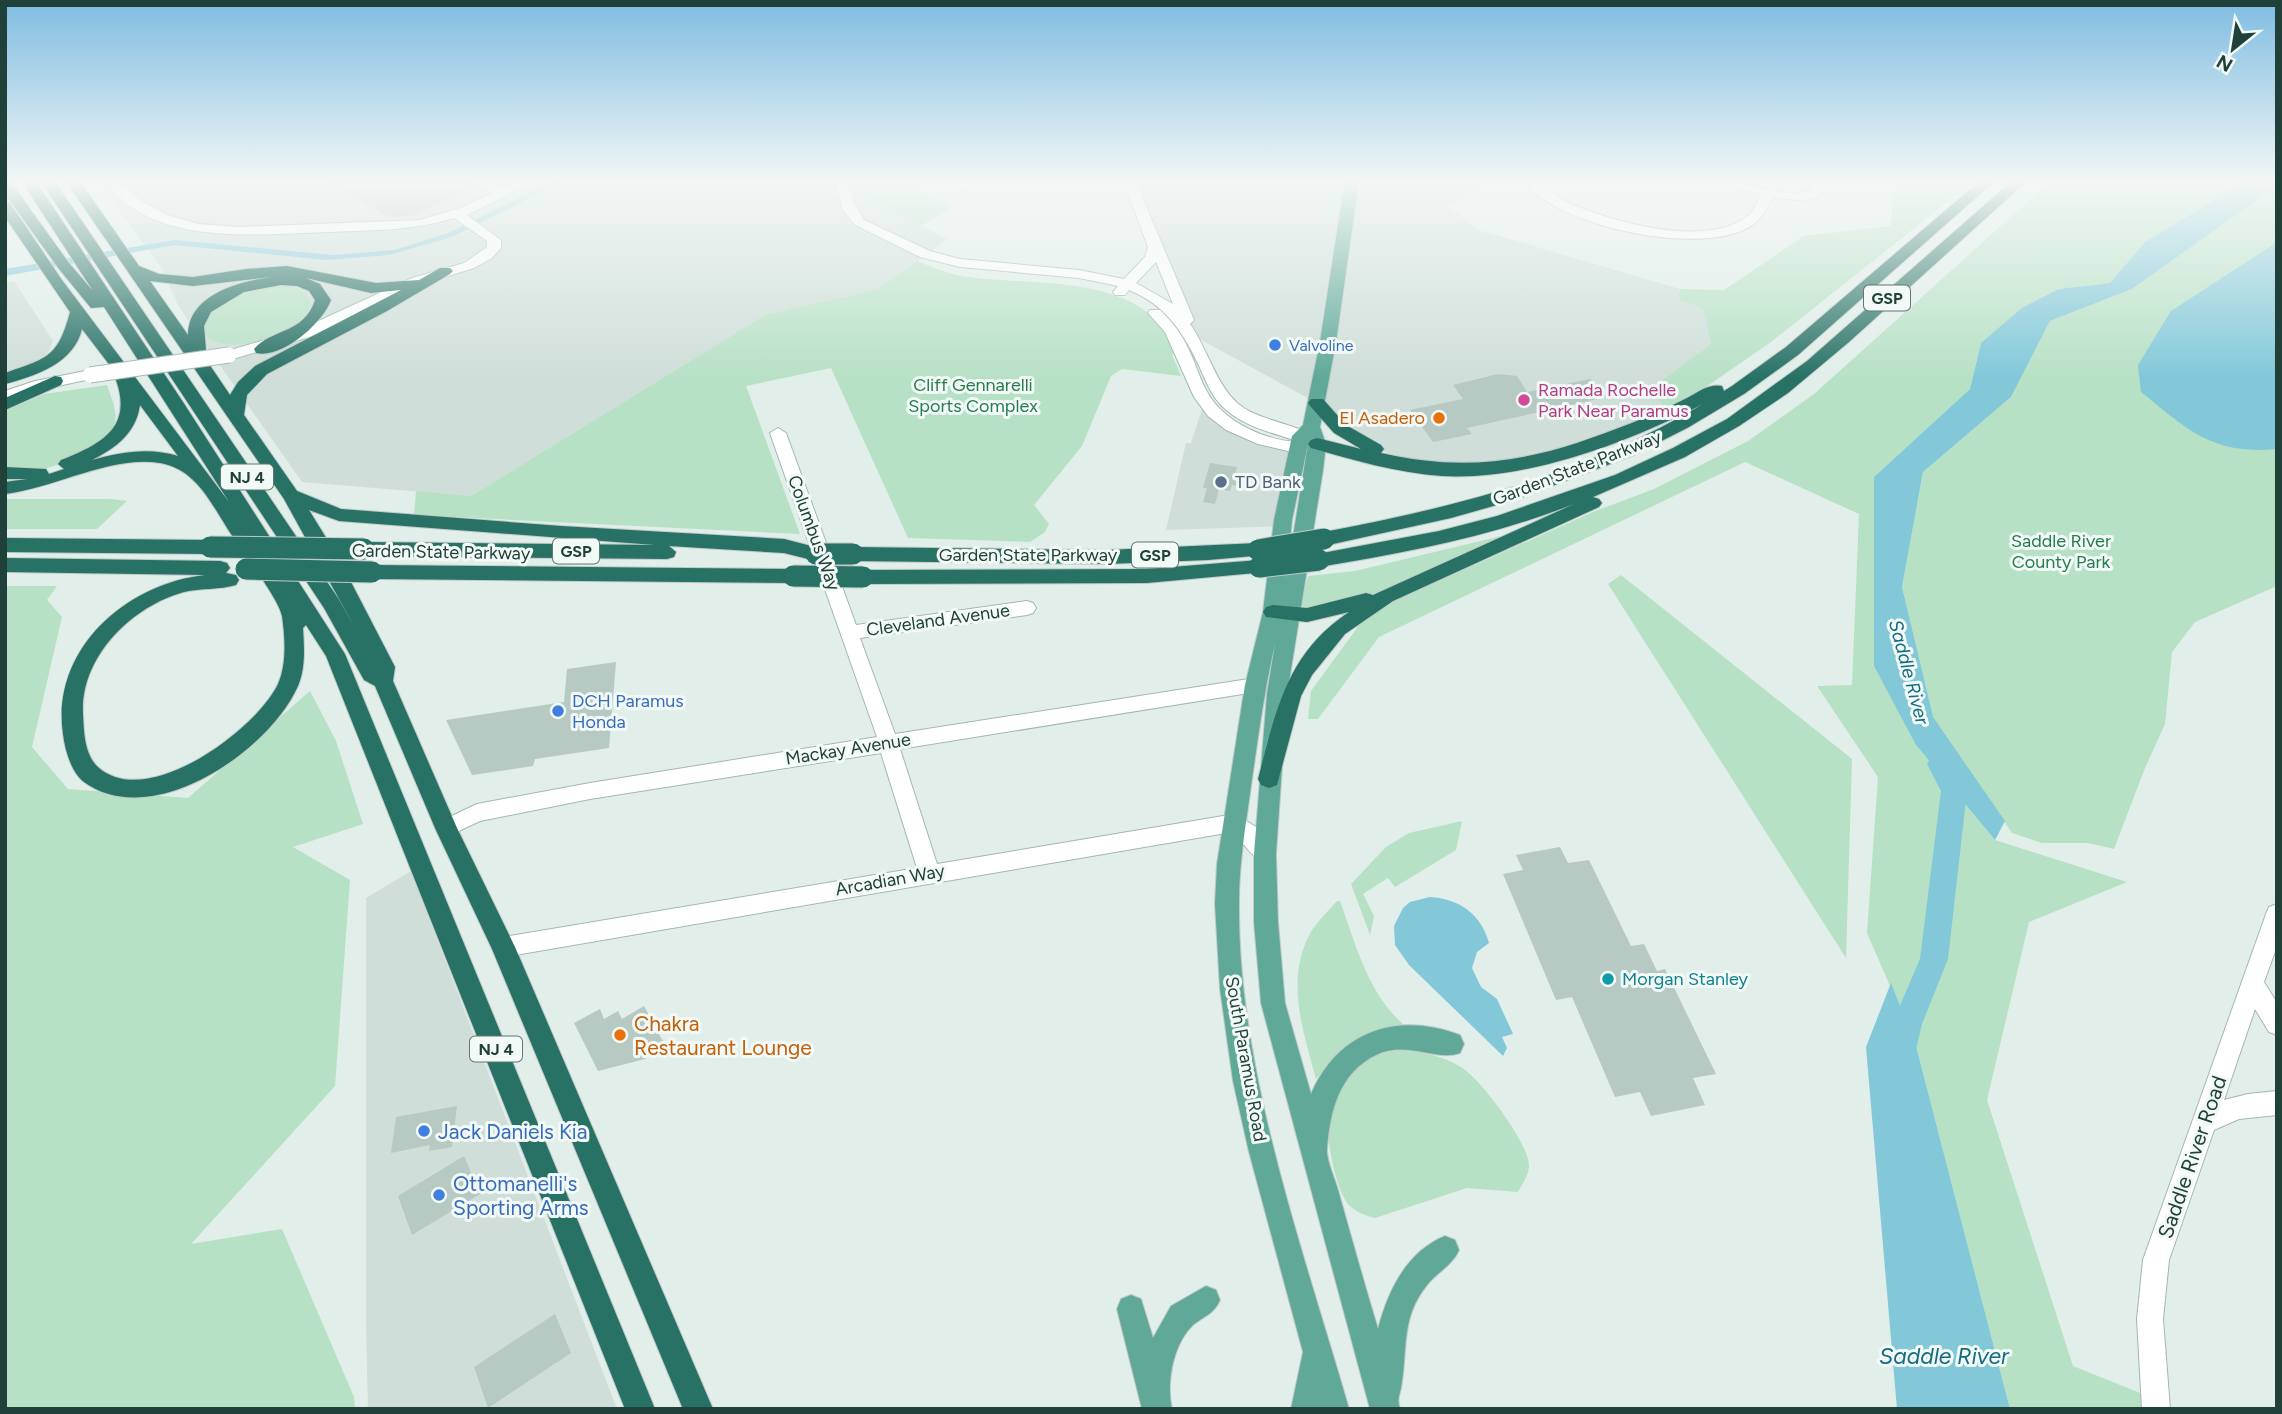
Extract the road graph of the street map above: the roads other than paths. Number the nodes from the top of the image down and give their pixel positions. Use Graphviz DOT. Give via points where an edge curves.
graph roads {
  1 [pos="38,246"];
  2 [pos="39,246"];
  3 [pos="72,246"];
  4 [pos="90,246"];
  5 [pos="118,246"];
  6 [pos="494,246"];
  7 [pos="905,246"];
  8 [pos="1155,246"];
  9 [pos="1156,246"];
  10 [pos="1342,246"];
  11 [pos="1913,246"];
  12 [pos="1946,246"];
  13 [pos="131,266"];
  14 [pos="445,271"];
  15 [pos="100,274"];
  16 [pos="319,277"];
  17 [pos="414,283"];
  18 [pos="1123,289"];
  19 [pos="1846,304"];
  20 [pos="78,312"];
  21 [pos="353,313"];
  22 [pos="116,314"];
  23 [pos="1192,335"];
  24 [pos="262,349"];
  25 [pos="229,355"];
  26 [pos="117,362"];
  27 [pos="202,368"];
  28 [pos="89,375"];
  29 [pos="5,379"];
  30 [pos="55,381"];
  31 [pos="1318,395"];
  32 [pos="5,397"];
  33 [pos="5,405"];
  34 [pos="1749,413"];
  35 [pos="236,415"];
  36 [pos="778,433"];
  37 [pos="1307,438"];
  38 [pos="1416,465"];
  39 [pos="5,473"];
  40 [pos="40,473"];
  41 [pos="203,477"];
  42 [pos="5,478"];
  43 [pos="5,488"];
  44 [pos="291,495"];
  45 [pos="5,545"];
  46 [pos="786,550"];
  47 [pos="1258,559"];
  48 [pos="5,565"];
  49 [pos="237,575"];
  50 [pos="1414,582"];
  51 [pos="1027,608"];
  52 [pos="291,611"];
  53 [pos="1282,613"];
  54 [pos="849,633"];
  55 [pos="383,681"];
  56 [pos="1255,685"];
  57 [pos="349,691"];
  58 [pos="887,742"];
  59 [pos="1269,779"];
  60 [pos="1235,823"];
  61 [pos="446,828"];
  62 [pos="1265,854"];
  63 [pos="929,873"];
  64 [pos="2277,914"];
  65 [pos="503,947"];
  66 [pos="2253,984"];
  67 [pos="2277,1024"];
  68 [pos="1451,1044"];
  69 [pos="2277,1103"];
  70 [pos="2204,1122"];
  71 [pos="1315,1156"];
  72 [pos="1445,1250"];
  73 [pos="1206,1300"];
  74 [pos="1131,1309"];
  75 [pos="1317,1348"];
  76 [pos="1156,1405"];
  77 [pos="640,1409"];
  78 [pos="698,1409"];
  79 [pos="1306,1409"];
  80 [pos="1334,1409"];
  81 [pos="1385,1409"];
  82 [pos="2155,1409"];
  1 -- 20 [label="highway" via="56,283"];
  2 -- 22 [label="highway" via="98,306"];
  3 -- 15 [label="highway, NJ 4"];
  4 -- 15 [label="highway, NJ 4"];
  5 -- 13 [label="highway"];
  6 -- 14 [label="street" via="481,261"];
  7 -- 18 [label="street" via="965,274 1020,274"];
  8 -- 18 [label="street" via="1152,258"];
  9 -- 23 [label="street"];
  10 -- 31 [label="main road"];
  11 -- 19 [label="highway, Garden State Parkway / GSP"];
  12 -- 34 [label="highway, Garden State Parkway / GSP" via="1812,365"];
  13 -- 16 [label="highway" via="153,278 180,283 265,271"];
  13 -- 27 [label="highway"];
  14 -- 17 [label="street"];
  14 -- 35 [label="highway" via="261,370 244,386"];
  15 -- 22 [label="highway, NJ 4"];
  15 -- 55 [label="highway, NJ 4" via="331,603 371,674"];
  16 -- 17 [label="highway" via="374,288"];
  16 -- 21 [label="highway" via="354,300"];
  17 -- 21 [label="street"];
  18 -- 23 [label="street" via="1164,303"];
  18 -- 37 [label="street" via="1170,326 1192,381 1213,414 1243,432"];
  19 -- 38 [label="highway" via="1726,385 1629,431 1498,466 1466,471"];
  19 -- 47 [label="highway, Garden State Parkway / GSP, bridge" via="1763,374 1653,441 1562,480 1511,496"];
  20 -- 26 [label="highway"];
  20 -- 29 [label="highway" via="73,336 61,352"];
  21 -- 24 [label="street"];
  22 -- 57 [label="highway, NJ 4" via="293,585 335,654"];
  23 -- 37 [label="street" via="1217,388 1236,410 1266,426"];
  24 -- 25 [label="street"];
  24 -- 27 [label="highway" via="313,319 323,300 319,290 299,281 270,281 237,289 212,303 198,318"];
  25 -- 28 [label="street, bridge"];
  26 -- 40 [label="highway" via="131,405 126,423 99,449"];
  26 -- 41 [label="highway"];
  27 -- 35 [label="highway"];
  28 -- 30 [label="street"];
  30 -- 32 [label="street"];
  30 -- 33 [label="highway"];
  31 -- 37 [label="main road"];
  31 -- 38 [label="highway" via="1329,419 1352,437"];
  34 -- 47 [label="highway, Garden State Parkway / GSP, bridge" via="1668,457 1525,513 1411,543 1320,560"];
  34 -- 50 [label="highway" via="1665,469"];
  35 -- 44 [label="highway"];
  36 -- 54 [label="street, Columbus Way"];
  37 -- 38 [label="highway"];
  37 -- 53 [label="main road" via="1283,520"];
  39 -- 40 [label="highway"];
  40 -- 42 [label="highway"];
  41 -- 43 [label="highway" via="167,459 141,457 43,483"];
  41 -- 52 [label="highway"];
  44 -- 46 [label="highway" via="322,510 352,517"];
  44 -- 55 [label="highway" via="385,667"];
  45 -- 46 [label="highway, Garden State Parkway / GSP, bridge"];
  46 -- 47 [label="highway, Garden State Parkway / GSP, bridge"];
  47 -- 49 [label="highway, Garden State Parkway / GSP, bridge" via="1134,576 273,569"];
  48 -- 49 [label="highway"];
  49 -- 52 [label="highway" via="187,584 149,599 113,624 86,656 73,693 71,722 81,760 94,777 118,785 164,783 196,771 244,740 271,713 289,684 295,657"];
  50 -- 53 [label="highway" via="1340,608 1307,615"];
  50 -- 59 [label="highway" via="1362,610 1319,649 1291,695"];
  51 -- 54 [label="street, Cleveland Avenue"];
  52 -- 57 [label="highway"];
  53 -- 56 [label="main road, South Paramus Road"];
  53 -- 59 [label="main road, South Paramus Road"];
  54 -- 58 [label="street, Columbus Way"];
  55 -- 61 [label="highway, NJ 4"];
  56 -- 58 [label="street, Mackay Avenue"];
  56 -- 60 [label="main road, South Paramus Road"];
  57 -- 77 [label="highway, NJ 4"];
  58 -- 61 [label="street, Mackay Avenue" via="477,813"];
  58 -- 63 [label="street, Columbus Way"];
  59 -- 62 [label="main road, South Paramus Road"];
  60 -- 62 [label="street" via="1249,832"];
  60 -- 63 [label="street, Arcadian Way"];
  60 -- 75 [label="main road, South Paramus Road" via="1227,904 1231,989 1262,1152"];
  61 -- 65 [label="highway, NJ 4"];
  62 -- 71 [label="main road, South Paramus Road" via="1273,1003"];
  63 -- 65 [label="street, Arcadian Way"];
  64 -- 66 [label="street, Saddle River Road"];
  65 -- 78 [label="highway, NJ 4"];
  66 -- 67 [label="street"];
  66 -- 70 [label="street, Saddle River Road"];
  68 -- 71 [label="main road" via="1413,1037 1383,1040 1353,1051 1335,1074 1319,1109"];
  69 -- 70 [label="street" via="2241,1106"];
  70 -- 82 [label="street, Saddle River Road" via="2157,1260 2150,1320"];
  71 -- 81 [label="main road, South Paramus Road"];
  72 -- 81 [label="main road" via="1416,1276 1399,1306 1386,1363"];
  73 -- 76 [label="main road" via="1179,1319 1166,1340 1157,1370"];
  74 -- 76 [label="main road"];
  75 -- 79 [label="main road"];
  75 -- 80 [label="main road, South Paramus Road"];
}
